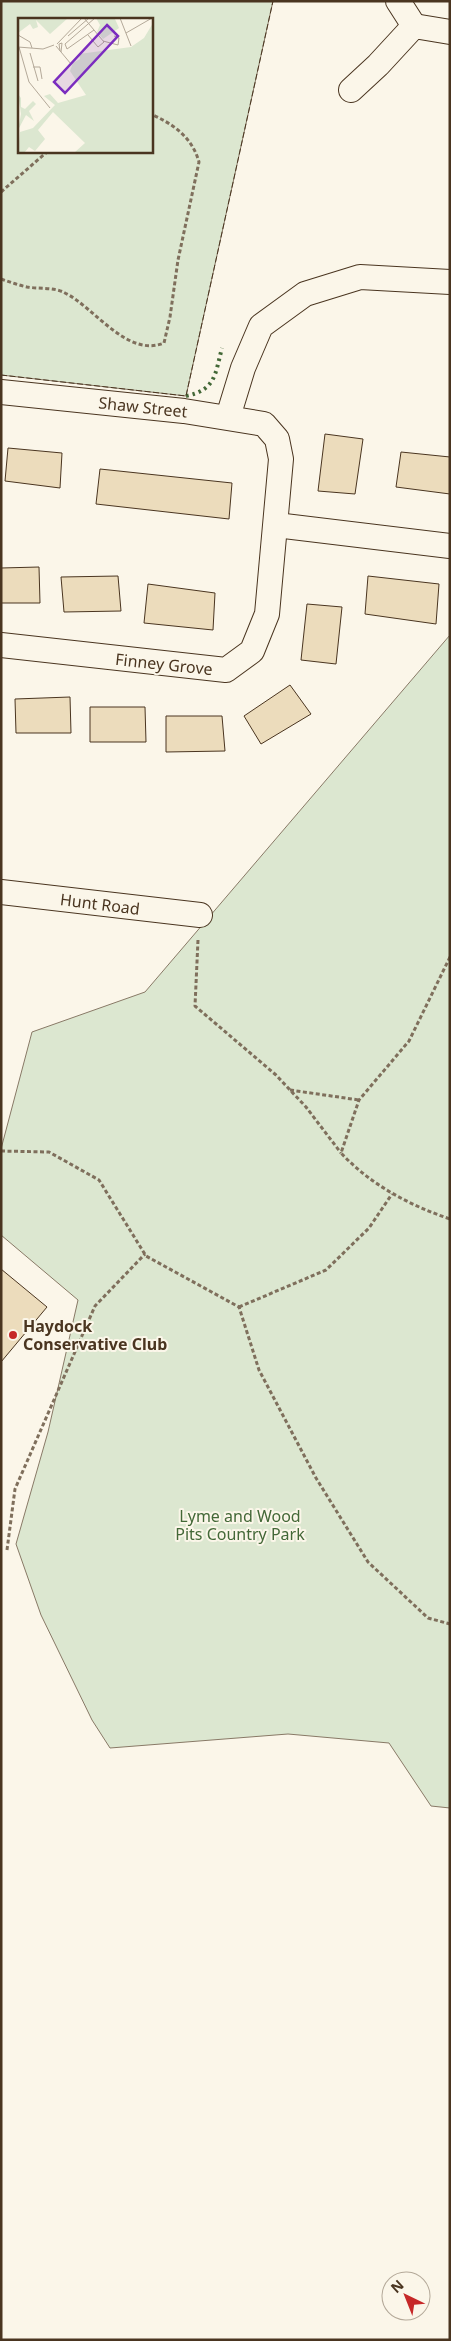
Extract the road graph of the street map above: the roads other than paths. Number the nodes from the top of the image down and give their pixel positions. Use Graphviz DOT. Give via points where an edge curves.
graph roads {
  1 [pos="398,1"];
  2 [pos="414,26"];
  3 [pos="450,32"];
  4 [pos="351,90"];
  5 [pos="450,282"];
  6 [pos="1,392"];
  7 [pos="228,417"];
  8 [pos="277,439"];
  9 [pos="276,525"];
  10 [pos="450,546"];
  11 [pos="1,645"];
  12 [pos="1,892"];
  13 [pos="200,915"];
  1 -- 2 [label="street"];
  2 -- 3 [label="street"];
  2 -- 4 [label="street"];
  5 -- 7 [label="street" via="360,277 305,294 261,326 243,368"];
  6 -- 7 [label="street, Shaw Street"];
  7 -- 8 [label="street, Shaw Street" via="264,424"];
  8 -- 9 [label="street, Finney Grove" via="280,459"];
  9 -- 10 [label="street"];
  9 -- 11 [label="street, Finney Grove" via="267,614 252,651 226,670"];
  12 -- 13 [label="street, Hunt Road"];
}
